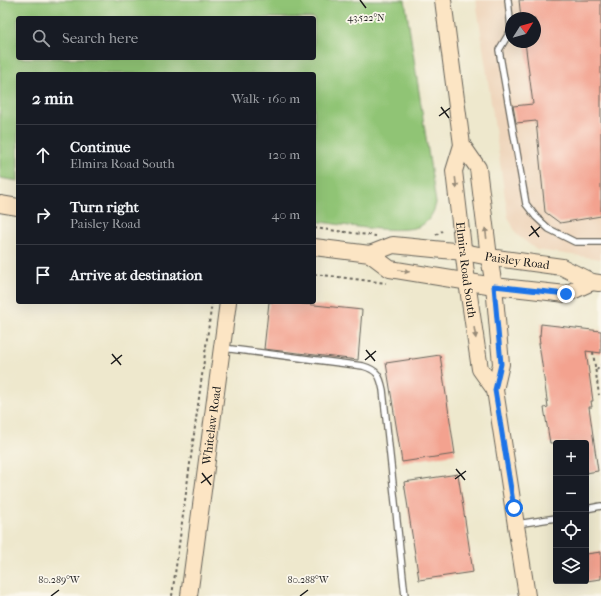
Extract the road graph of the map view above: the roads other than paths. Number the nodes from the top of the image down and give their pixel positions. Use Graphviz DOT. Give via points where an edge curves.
graph roads {
  1 [pos="443,0"];
  2 [pos="508,0"];
  3 [pos="509,12"];
  4 [pos="505,40"];
  5 [pos="462,145"];
  6 [pos="0,204"];
  7 [pos="16,207"];
  8 [pos="601,242"];
  9 [pos="316,247"];
  10 [pos="464,252"];
  11 [pos="370,254"];
  12 [pos="489,257"];
  13 [pos="467,282"];
  14 [pos="597,283"];
  15 [pos="494,286"];
  16 [pos="228,304"];
  17 [pos="223,348"];
  18 [pos="495,390"];
  19 [pos="601,506"];
  20 [pos="589,508"];
  21 [pos="553,518"];
  22 [pos="516,524"];
  23 [pos="189,596"];
  24 [pos="405,596"];
  25 [pos="527,596"];
  1 -- 5 [label="main road, Elmira Road South"];
  2 -- 3 [label="lane"];
  4 -- 8 [label="lane" via="499,50 526,204 549,229 575,242"];
  5 -- 10 [label="main road, Elmira Road South, one-way" via="454,171"];
  12 -- 5 [label="main road, Elmira Road South, one-way" via="478,168"];
  6 -- 7 [label="main road"];
  9 -- 11 [label="main road, Paisley Road"];
  10 -- 11 [label="main road, Paisley Road" via="392,245"];
  10 -- 12 [label="main road, Paisley Road"];
  10 -- 13 [label="main road, Elmira Road South"];
  11 -- 13 [label="main road, Paisley Road, one-way" via="390,269"];
  12 -- 14 [label="main road, Paisley Road" via="562,267"];
  12 -- 15 [label="main road, Elmira Road South"];
  13 -- 15 [label="main road, Paisley Road"];
  13 -- 18 [label="main road, Elmira Road South, one-way" via="480,369"];
  14 -- 15 [label="main road, Paisley Road" via="566,294"];
  15 -- 18 [label="main road, Elmira Road South" via="501,364"];
  16 -- 17 [label="main road, Whitelaw Road"];
  17 -- 23 [label="main road, Whitelaw Road"];
  17 -- 24 [label="lane" via="363,366 374,370 381,379"];
  18 -- 22 [label="main road, Elmira Road South"];
  19 -- 20 [label="lane"];
  21 -- 22 [label="lane"];
  22 -- 25 [label="main road, Elmira Road South"];
}
